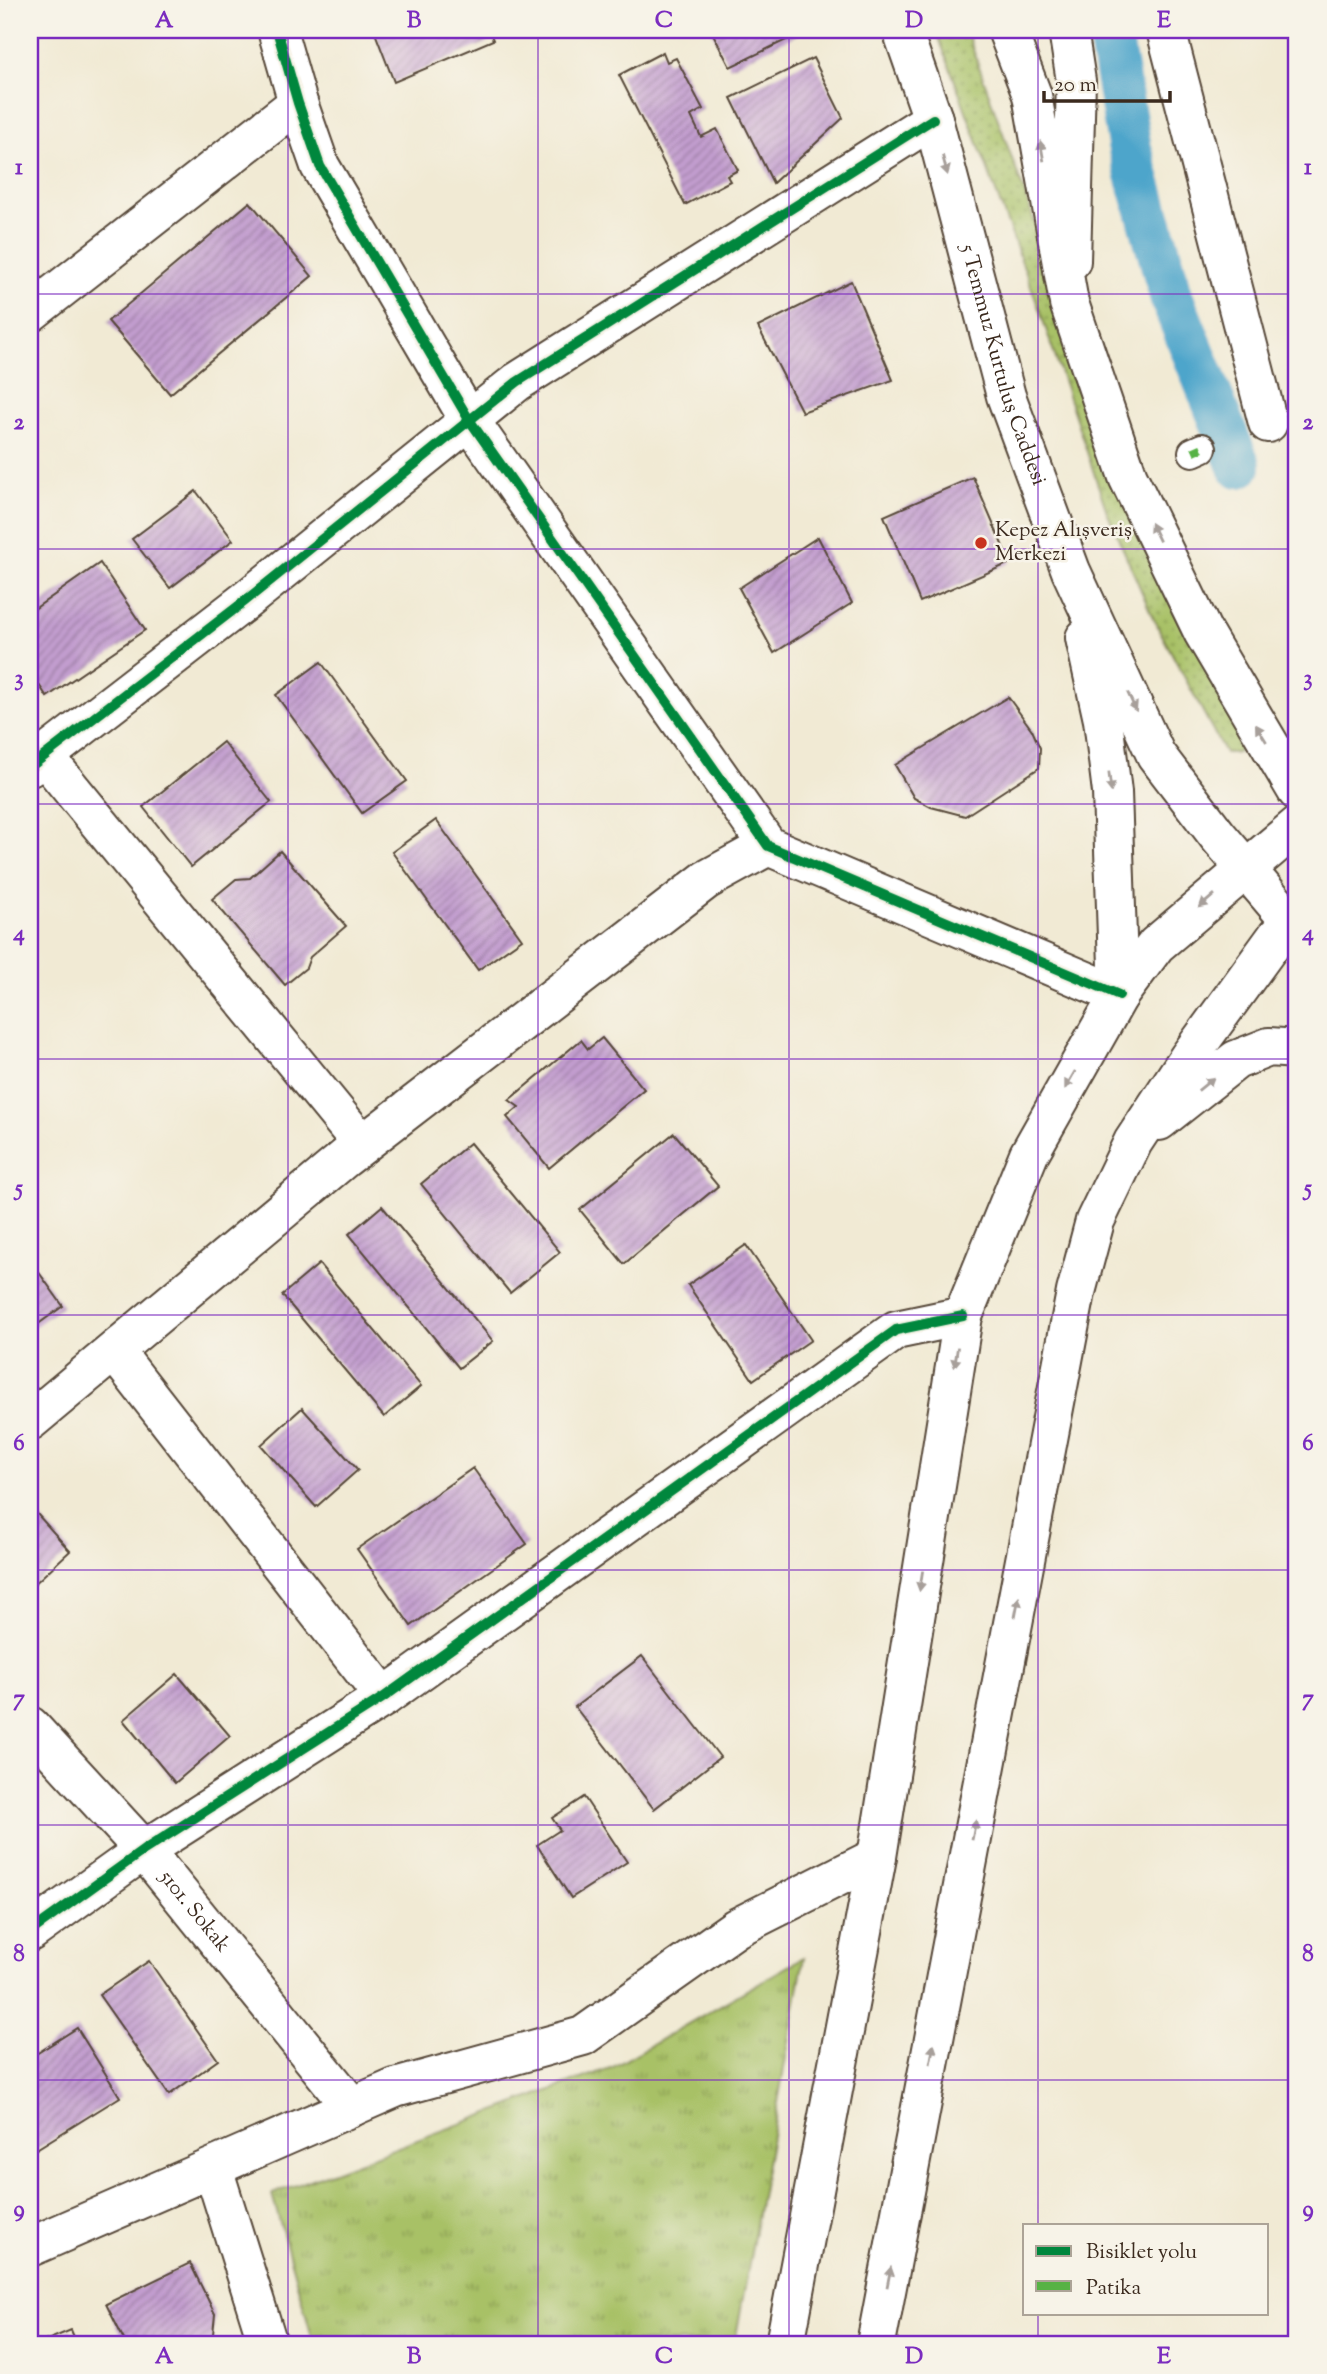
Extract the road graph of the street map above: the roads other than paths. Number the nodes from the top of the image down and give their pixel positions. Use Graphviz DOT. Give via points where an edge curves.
graph roads {
  1 [pos="277,30"];
  2 [pos="902,30"];
  3 [pos="1007,30"];
  4 [pos="1069,30"];
  5 [pos="1166,30"];
  6 [pos="298,103"];
  7 [pos="933,119"];
  8 [pos="1069,303"];
  9 [pos="30,313"];
  10 [pos="468,418"];
  11 [pos="1268,423"];
  12 [pos="1071,571"];
  13 [pos="37,762"];
  14 [pos="1297,791"];
  15 [pos="1297,827"];
  16 [pos="768,846"];
  17 [pos="1245,867"];
  18 [pos="1295,923"];
  19 [pos="1119,995"];
  20 [pos="1297,1049"];
  21 [pos="1133,1142"];
  22 [pos="362,1144"];
  23 [pos="963,1316"];
  24 [pos="115,1352"];
  25 [pos="30,1420"];
  26 [pos="384,1697"];
  27 [pos="30,1726"];
  28 [pos="144,1850"];
  29 [pos="877,1857"];
  30 [pos="30,1931"];
  31 [pos="352,2107"];
  32 [pos="213,2168"];
  33 [pos="30,2247"];
  34 [pos="268,2344"];
  35 [pos="785,2344"];
  36 [pos="876,2344"];
  1 -- 6 [label="street"];
  2 -- 7 [label="street, 5 Temmuz Kurtuluş Caddesi"];
  8 -- 3 [label="street, one-way" via="1032,94"];
  4 -- 8 [label="street" via="1076,81"];
  5 -- 11 [label="street"];
  6 -- 9 [label="street"];
  6 -- 10 [label="street" via="320,166"];
  7 -- 10 [label="street" via="517,382"];
  7 -- 12 [label="street, 5 Temmuz Kurtuluş Caddesi, one-way" via="1006,396"];
  14 -- 8 [label="street, one-way" via="1203,632 1128,477"];
  10 -- 13 [label="street" via="245,601"];
  10 -- 16 [label="street"];
  12 -- 17 [label="street, 5 Temmuz Kurtuluş Caddesi, one-way" via="1156,755"];
  12 -- 19 [label="street, one-way" via="1103,720 1112,792"];
  13 -- 22 [label="street"];
  15 -- 17 [label="street"];
  16 -- 19 [label="street"];
  16 -- 22 [label="street" via="706,880"];
  17 -- 18 [label="street, 5 Temmuz Kurtuluş Caddesi"];
  17 -- 19 [label="street, one-way" via="1156,945"];
  18 -- 21 [label="street" via="1277,936"];
  19 -- 23 [label="street, one-way" via="1029,1154"];
  21 -- 20 [label="street, one-way" via="1236,1060 1269,1047"];
  36 -- 21 [label="street, one-way" via="1076,1292 1095,1221"];
  22 -- 24 [label="street"];
  23 -- 26 [label="street" via="896,1330"];
  23 -- 29 [label="street, one-way"];
  24 -- 25 [label="street"];
  24 -- 26 [label="street"];
  26 -- 28 [label="street"];
  27 -- 28 [label="street, 5101. Sokak"];
  28 -- 30 [label="street"];
  28 -- 31 [label="street, 5101. Sokak"];
  29 -- 31 [label="street" via="736,1928 583,2036 395,2088"];
  29 -- 35 [label="street"];
  31 -- 32 [label="street"];
  32 -- 33 [label="street"];
  32 -- 34 [label="street"];
}
